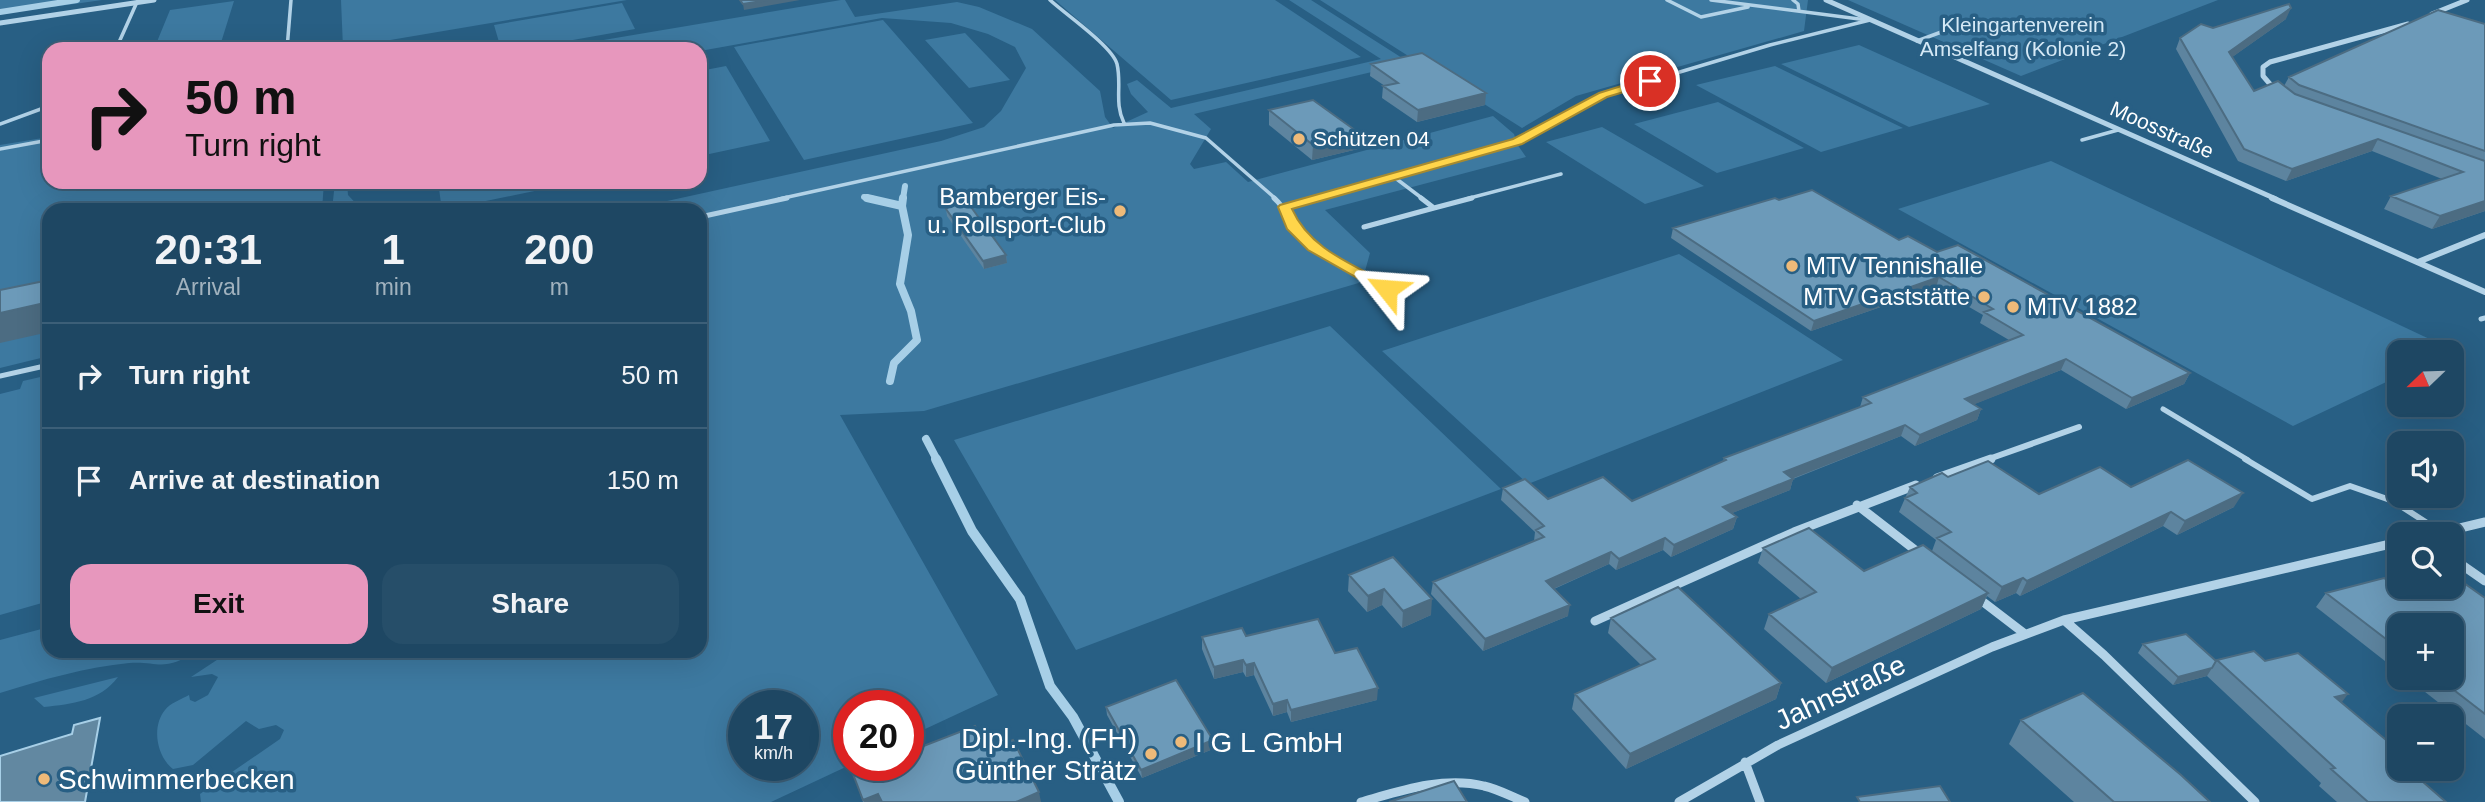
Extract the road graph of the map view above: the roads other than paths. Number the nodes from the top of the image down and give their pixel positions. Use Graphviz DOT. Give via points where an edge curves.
graph roads {
  1 [pos="154,0"];
  2 [pos="291,0"];
  3 [pos="1050,0"];
  4 [pos="1667,0"];
  5 [pos="1711,0"];
  6 [pos="1793,0"];
  7 [pos="1826,0"];
  8 [pos="2468,0"];
  9 [pos="137,2"];
  10 [pos="1754,5"];
  11 [pos="1799,11"];
  12 [pos="2424,18"];
  13 [pos="1870,20"];
  14 [pos="2416,21"];
  15 [pos="0,23"];
  16 [pos="1944,31"];
  17 [pos="1917,41"];
  18 [pos="119,42"];
  19 [pos="288,42"];
  20 [pos="2282,95"];
  21 [pos="42,109"];
  22 [pos="1124,123"];
  23 [pos="0,124"];
  24 [pos="2118,130"];
  25 [pos="2082,140"];
  26 [pos="42,141"];
  27 [pos="0,149"];
  28 [pos="1561,174"];
  29 [pos="1394,177"];
  30 [pos="1285,207"];
  31 [pos="1434,208"];
  32 [pos="707,215"];
  33 [pos="1364,227"];
  34 [pos="2485,235"];
  35 [pos="2418,262"];
  36 [pos="1387,289"];
  37 [pos="2485,292"];
  38 [pos="42,367"];
  39 [pos="0,376"];
  40 [pos="2163,409"];
  41 [pos="2079,427"];
  42 [pos="1933,480"];
  43 [pos="1920,484"];
  44 [pos="1857,505"];
  45 [pos="2423,522"];
  46 [pos="2485,522"];
  47 [pos="2464,527"];
  48 [pos="2387,545"];
  49 [pos="1930,562"];
  50 [pos="2464,566"];
  51 [pos="2485,581"];
  52 [pos="1972,594"];
  53 [pos="1595,621"];
  54 [pos="2064,621"];
  55 [pos="2025,634"];
  56 [pos="1745,761"];
  57 [pos="1362,802"];
  58 [pos="1525,802"];
  59 [pos="1679,802"];
  60 [pos="1760,802"];
  61 [pos="2255,802"];
  1 -- 9 [label="street"];
  2 -- 19 [label="lane"];
  3 -- 22 [label="lane" via="1114,56 1119,68 1115,106"];
  4 -- 10 [label="lane" via="1701,17"];
  5 -- 10 [label="lane"];
  6 -- 11 [label="lane"];
  7 -- 13 [label="street, Moosstraße"];
  8 -- 12 [label="street"];
  9 -- 15 [label="street"];
  9 -- 18 [label="lane"];
  10 -- 11 [label="lane"];
  11 -- 13 [label="lane"];
  13 -- 17 [label="street, Moosstraße"];
  13 -- 29 [label="lane" via="1603,95 1518,142"];
  14 -- 20 [label="street" via="2270,62 2263,67 2263,76"];
  16 -- 17 [label="lane"];
  17 -- 24 [label="street, Moosstraße"];
  21 -- 23 [label="lane"];
  22 -- 30 [label="lane" via="1150,123 1206,138"];
  22 -- 32 [label="lane"];
  24 -- 25 [label="lane"];
  24 -- 35 [label="street, Moosstraße"];
  26 -- 27 [label="lane"];
  28 -- 31 [label="lane"];
  29 -- 30 [label="lane"];
  29 -- 31 [label="lane"];
  30 -- 36 [label="lane" via="1294,229 1312,247"];
  31 -- 33 [label="lane"];
  34 -- 35 [label="street"];
  35 -- 37 [label="street, Moosstraße"];
  38 -- 39 [label="lane"];
  40 -- 45 [label="lane" via="2312,499 2350,486 2393,501"];
  41 -- 42 [label="street"];
  43 -- 44 [label="street"];
  44 -- 49 [label="street"];
  44 -- 53 [label="street"];
  46 -- 47 [label="street"];
  48 -- 54 [label="street, Jahnstraße"];
  50 -- 51 [label="street"];
  52 -- 55 [label="street"];
  54 -- 55 [label="street, Jahnstraße"];
  54 -- 61 [label="street"];
  55 -- 56 [label="street, Jahnstraße"];
  56 -- 59 [label="street, Jahnstraße"];
  56 -- 60 [label="street"];
  57 -- 58 [label="street" via="1423,785 1457,783 1485,786"];
}
